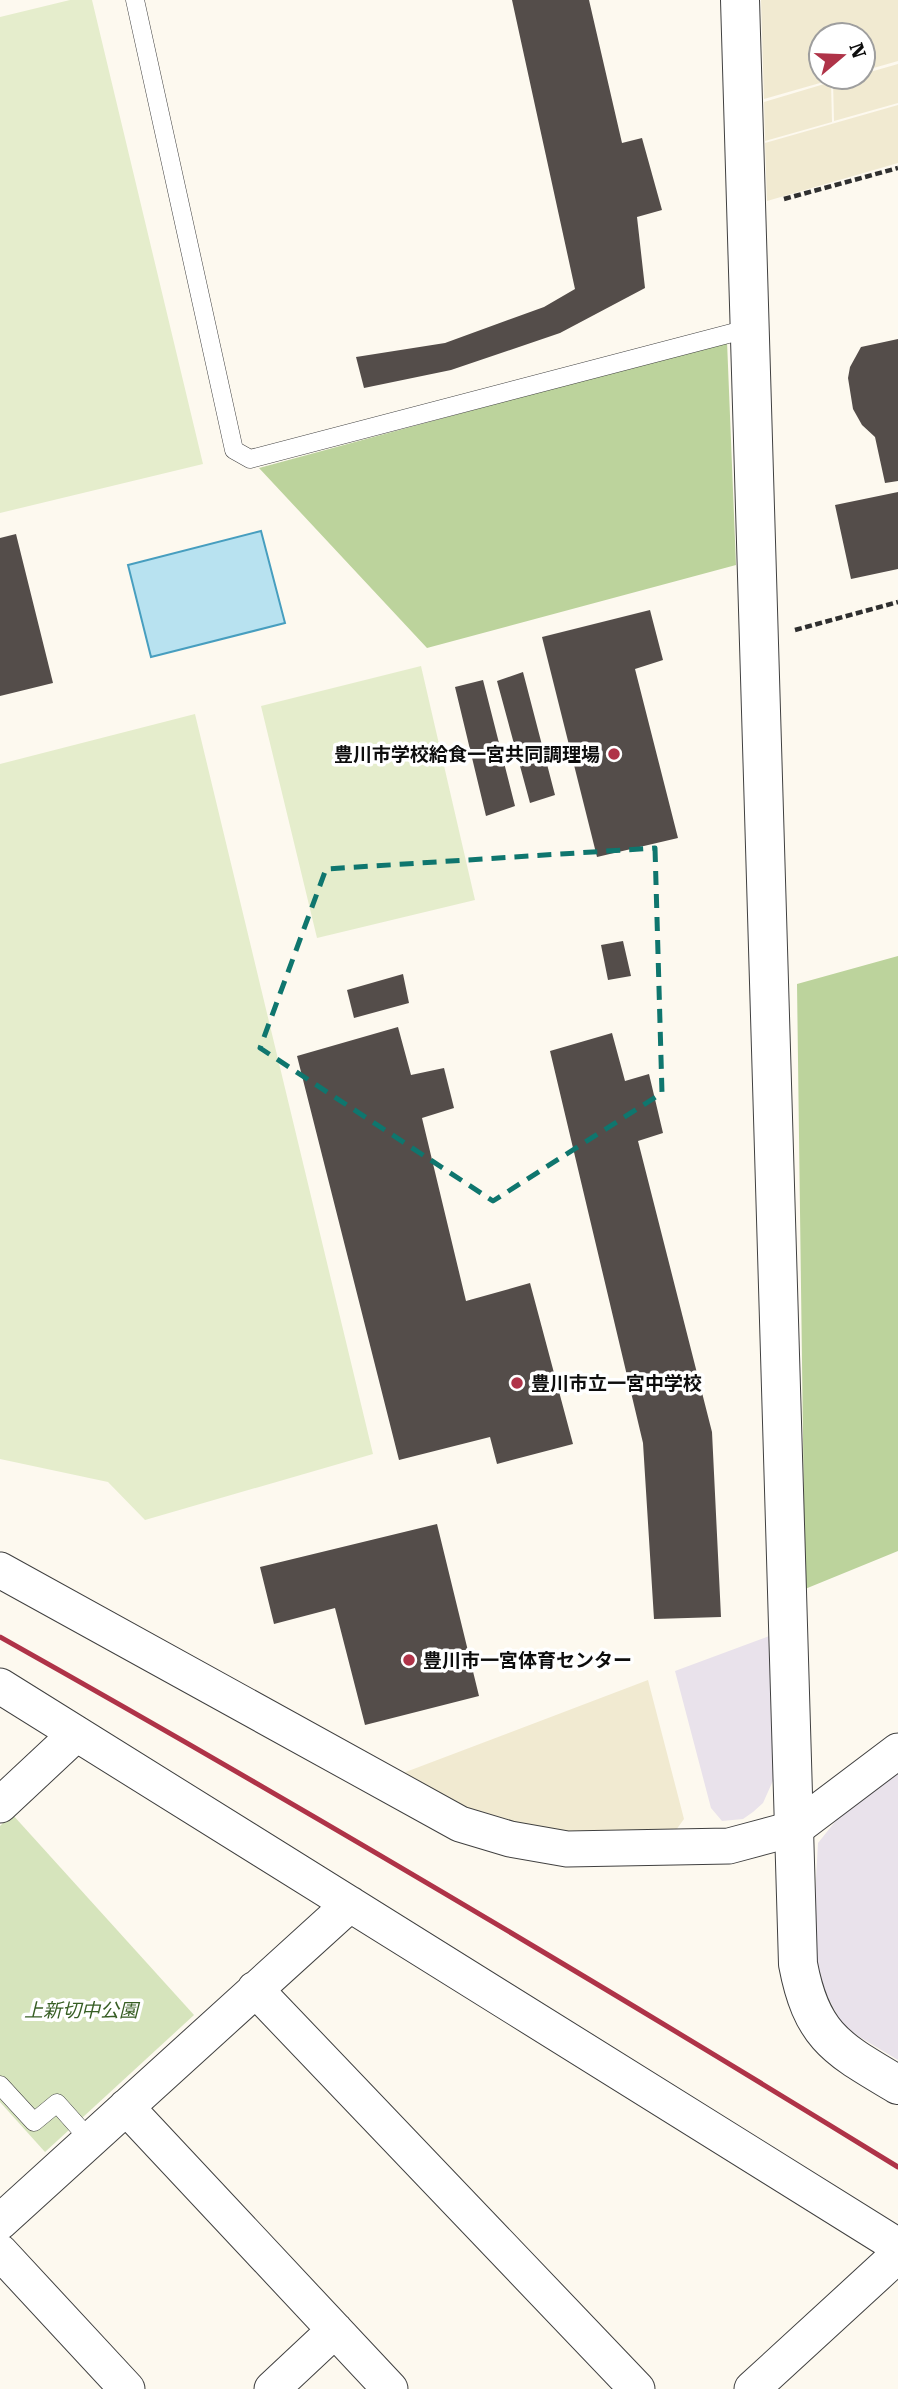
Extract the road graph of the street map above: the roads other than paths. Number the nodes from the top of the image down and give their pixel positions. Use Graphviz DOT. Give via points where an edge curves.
graph roads {
  1 [pos="135,0"];
  2 [pos="740,0"];
  3 [pos="751,328"];
  4 [pos="0,1570"];
  5 [pos="0,1686"];
  6 [pos="76,1734"];
  7 [pos="898,1751"];
  8 [pos="0,1805"];
  9 [pos="796,1828"];
  10 [pos="350,1904"];
  11 [pos="255,1989"];
  12 [pos="0,2085"];
  13 [pos="898,2085"];
  14 [pos="127,2107"];
  15 [pos="90,2140"];
  16 [pos="0,2222"];
  17 [pos="898,2246"];
  18 [pos="0,2252"];
  19 [pos="898,2255"];
  20 [pos="335,2330"];
  21 [pos="127,2389"];
  22 [pos="272,2389"];
  23 [pos="390,2389"];
  24 [pos="637,2389"];
  25 [pos="752,2389"];
  1 -- 3 [label="lane" via="234,450 250,460"];
  2 -- 3 [label="street"];
  3 -- 9 [label="street"];
  4 -- 9 [label="street" via="460,1824 567,1849 729,1846"];
  5 -- 6 [label="street"];
  6 -- 8 [label="street"];
  6 -- 10 [label="street"];
  7 -- 9 [label="street"];
  9 -- 13 [label="street" via="798,1964 810,2010 838,2049"];
  10 -- 11 [label="street"];
  10 -- 17 [label="street"];
  11 -- 14 [label="street"];
  11 -- 24 [label="street"];
  12 -- 15 [label="lane" via="34,2122 57,2103"];
  14 -- 15 [label="street"];
  14 -- 20 [label="street"];
  15 -- 16 [label="street"];
  18 -- 21 [label="street"];
  19 -- 25 [label="street"];
  20 -- 22 [label="street"];
  20 -- 23 [label="street"];
}
